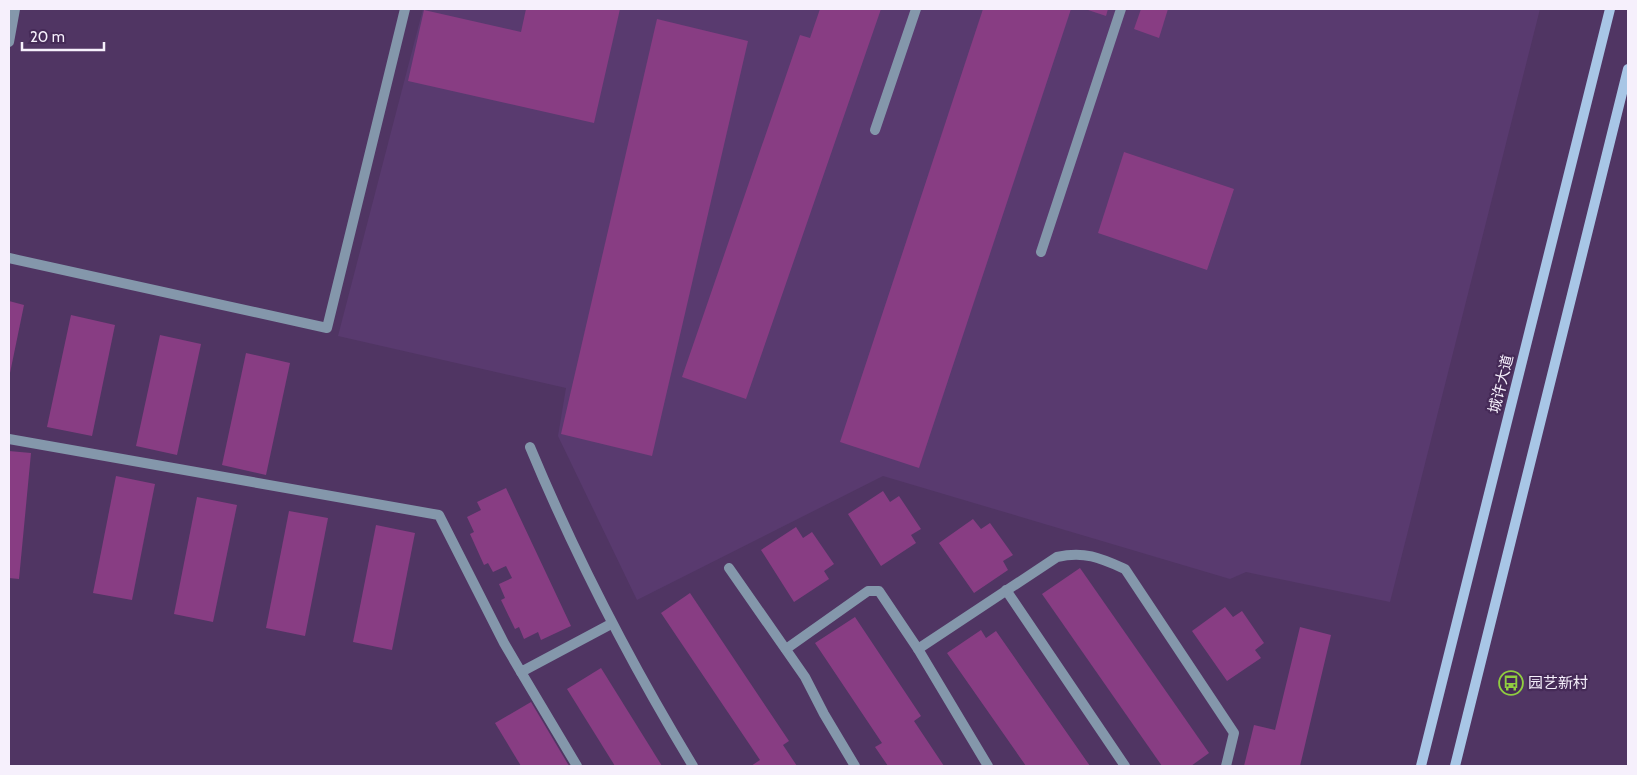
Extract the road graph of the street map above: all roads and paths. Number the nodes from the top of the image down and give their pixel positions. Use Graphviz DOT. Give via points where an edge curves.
graph roads {
  1 [pos="15,9"];
  2 [pos="405,9"];
  3 [pos="916,9"];
  4 [pos="1122,9"];
  5 [pos="1610,9"];
  6 [pos="9,42"];
  7 [pos="1628,69"];
  8 [pos="875,130"];
  9 [pos="1040,252"];
  10 [pos="9,258"];
  11 [pos="9,439"];
  12 [pos="530,447"];
  13 [pos="729,568"];
  14 [pos="1006,590"];
  15 [pos="611,624"];
  16 [pos="786,649"];
  17 [pos="918,649"];
  18 [pos="521,672"];
  19 [pos="577,766"];
  20 [pos="693,766"];
  21 [pos="855,766"];
  22 [pos="988,766"];
  23 [pos="1125,766"];
  24 [pos="1226,766"];
  25 [pos="1421,766"];
  26 [pos="1455,766"];
  1 -- 6 [label="street"];
  2 -- 10 [label="street" via="327,328"];
  3 -- 8 [label="street"];
  4 -- 9 [label="street"];
  5 -- 25 [label="main road, 城许大道"];
  7 -- 26 [label="main road"];
  11 -- 18 [label="street" via="439,515"];
  12 -- 15 [label="street"];
  13 -- 16 [label="street"];
  14 -- 17 [label="street"];
  14 -- 23 [label="street"];
  14 -- 24 [label="street" via="1057,557 1068,554 1089,555 1125,569 1234,733"];
  15 -- 18 [label="street"];
  15 -- 20 [label="street"];
  16 -- 17 [label="street" via="868,591 879,591"];
  16 -- 21 [label="street"];
  17 -- 22 [label="street"];
  18 -- 19 [label="street"];
}
